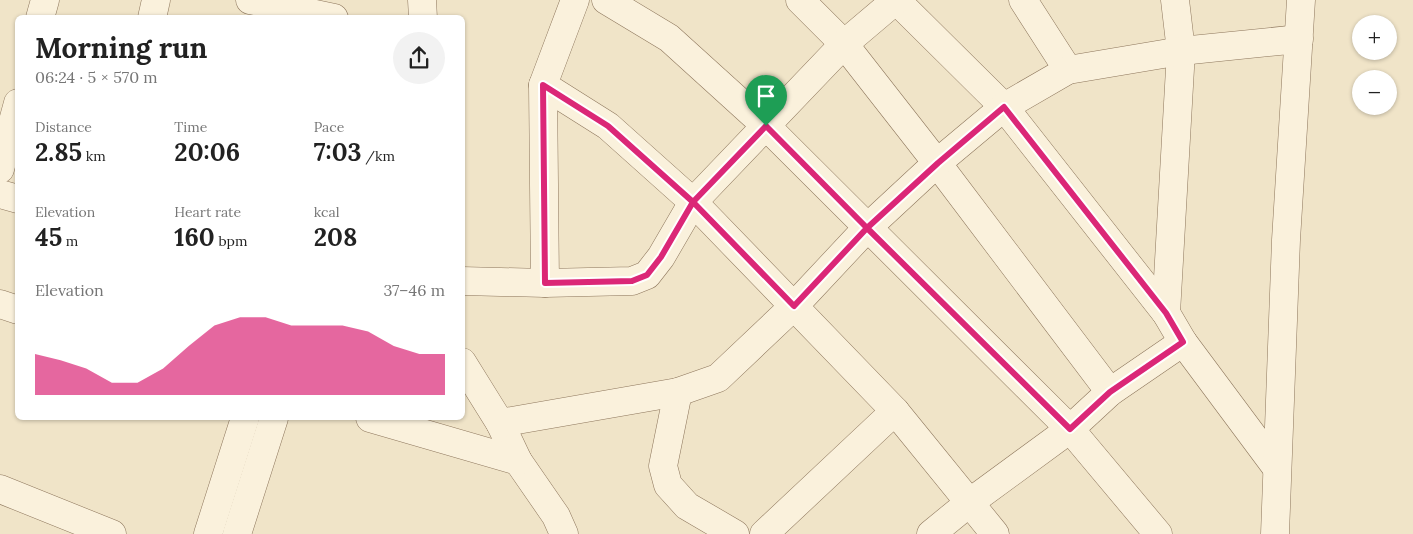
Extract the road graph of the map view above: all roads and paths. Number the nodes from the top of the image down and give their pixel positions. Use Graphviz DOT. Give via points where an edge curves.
graph roads {
  1 [pos="45,0"];
  2 [pos="156,0"];
  3 [pos="422,0"];
  4 [pos="575,0"];
  5 [pos="606,0"];
  6 [pos="800,0"];
  7 [pos="896,0"];
  8 [pos="1022,0"];
  9 [pos="1175,0"];
  10 [pos="1301,0"];
  11 [pos="265,5"];
  12 [pos="41,15"];
  13 [pos="153,15"];
  14 [pos="318,15"];
  15 [pos="423,15"];
  16 [pos="1299,40"];
  17 [pos="844,44"];
  18 [pos="1181,51"];
  19 [pos="1068,70"];
  20 [pos="543,85"];
  21 [pos="1004,107"];
  22 [pos="15,115"];
  23 [pos="766,126"];
  24 [pos="938,163"];
  25 [pos="0,169"];
  26 [pos="0,194"];
  27 [pos="15,198"];
  28 [pos="693,202"];
  29 [pos="867,228"];
  30 [pos="465,281"];
  31 [pos="545,283"];
  32 [pos="0,304"];
  33 [pos="794,306"];
  34 [pos="15,309"];
  35 [pos="1166,313"];
  36 [pos="1183,342"];
  37 [pos="465,367"];
  38 [pos="678,392"];
  39 [pos="1110,392"];
  40 [pos="895,412"];
  41 [pos="245,420"];
  42 [pos="273,420"];
  43 [pos="383,420"];
  44 [pos="500,423"];
  45 [pos="437,428"];
  46 [pos="1070,429"];
  47 [pos="518,461"];
  48 [pos="1276,467"];
  49 [pos="1,492"];
  50 [pos="969,503"];
  51 [pos="112,534"];
  52 [pos="208,534"];
  53 [pos="237,534"];
  54 [pos="564,534"];
  55 [pos="735,534"];
  56 [pos="764,534"];
  57 [pos="931,534"];
  58 [pos="995,534"];
  59 [pos="1158,534"];
  60 [pos="1275,534"];
  1 -- 12 [label="street"];
  2 -- 13 [label="street"];
  3 -- 15 [label="street"];
  4 -- 20 [label="street"];
  5 -- 23 [label="street" via="669,38"];
  6 -- 17 [label="street"];
  7 -- 17 [label="street"];
  7 -- 21 [label="street"];
  8 -- 19 [label="street"];
  9 -- 18 [label="street"];
  10 -- 16 [label="street"];
  11 -- 14 [label="street"];
  16 -- 18 [label="street"];
  16 -- 48 [label="street"];
  17 -- 23 [label="street"];
  17 -- 24 [label="street"];
  18 -- 19 [label="street"];
  18 -- 35 [label="street"];
  19 -- 21 [label="street"];
  20 -- 28 [label="street" via="608,126"];
  20 -- 31 [label="street"];
  21 -- 24 [label="street"];
  21 -- 35 [label="street"];
  22 -- 25 [label="street"];
  23 -- 28 [label="street"];
  23 -- 29 [label="street"];
  24 -- 29 [label="street"];
  24 -- 39 [label="street"];
  26 -- 27 [label="street"];
  28 -- 31 [label="street" via="647,275 632,281"];
  28 -- 33 [label="street"];
  29 -- 33 [label="street"];
  29 -- 46 [label="street"];
  30 -- 31 [label="street"];
  32 -- 34 [label="street"];
  33 -- 38 [label="street" via="718,378"];
  33 -- 40 [label="street"];
  35 -- 36 [label="street"];
  36 -- 39 [label="street"];
  36 -- 48 [label="street"];
  37 -- 44 [label="street"];
  38 -- 44 [label="street"];
  38 -- 55 [label="street" via="663,466 668,484 686,506"];
  39 -- 46 [label="street"];
  40 -- 50 [label="street"];
  40 -- 56 [label="street"];
  41 -- 52 [label="street"];
  42 -- 53 [label="street"];
  43 -- 45 [label="street"];
  44 -- 47 [label="street"];
  45 -- 47 [label="street"];
  46 -- 50 [label="street"];
  46 -- 59 [label="street"];
  47 -- 54 [label="street" via="556,516"];
  48 -- 60 [label="street"];
  49 -- 51 [label="street"];
  50 -- 57 [label="street"];
  50 -- 58 [label="street"];
}
